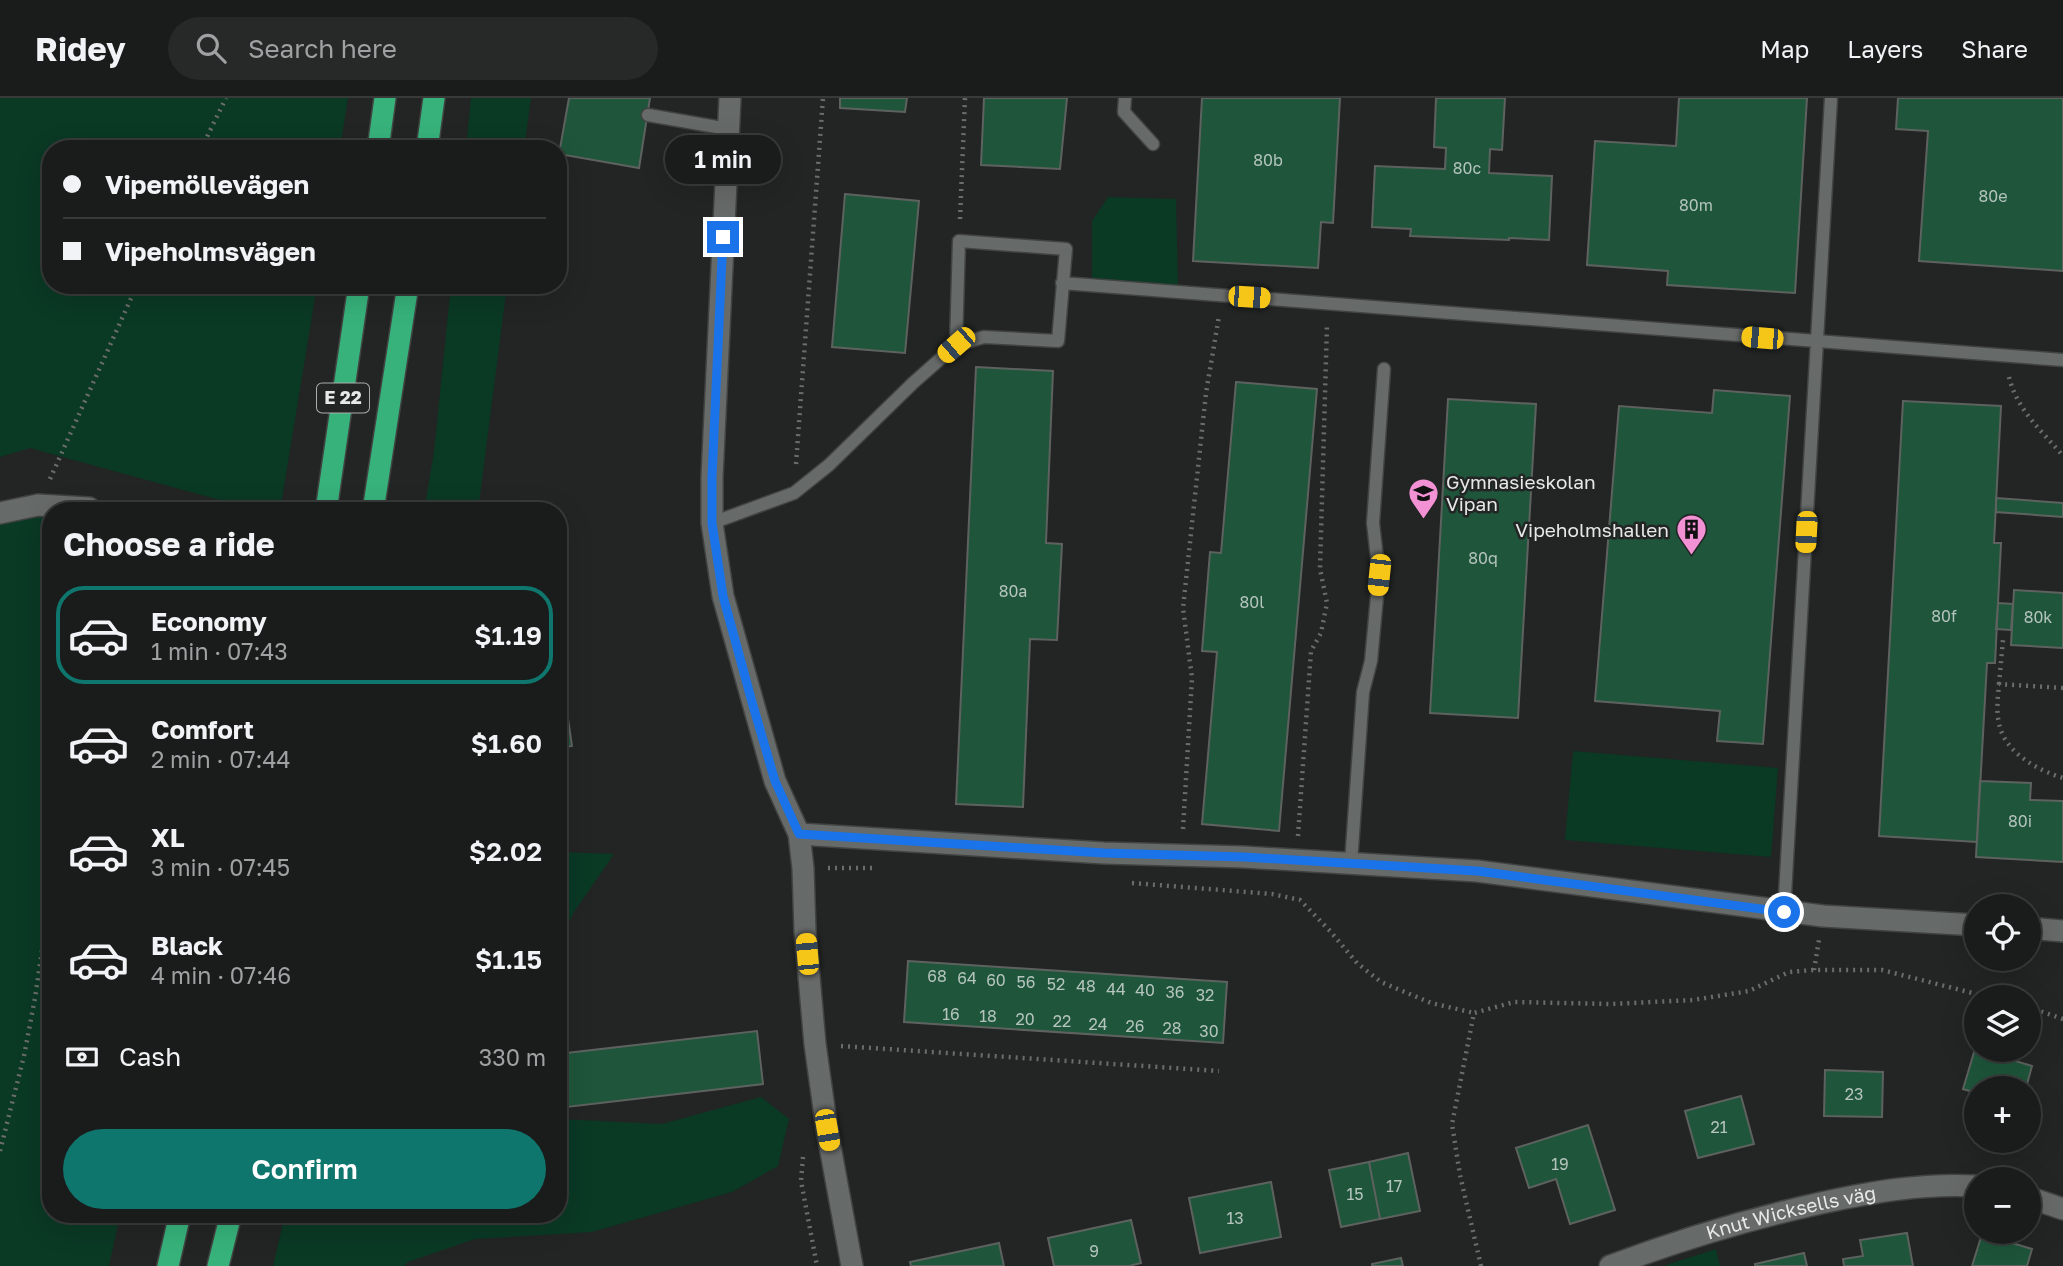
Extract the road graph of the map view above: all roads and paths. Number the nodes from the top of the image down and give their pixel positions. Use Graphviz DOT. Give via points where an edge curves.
graph roads {
  1 [pos="226,98"];
  2 [pos="385,98"];
  3 [pos="434,98"];
  4 [pos="730,98"];
  5 [pos="823,98"];
  6 [pos="965,98"];
  7 [pos="1125,98"];
  8 [pos="1830,98"];
  9 [pos="648,116"];
  10 [pos="728,129"];
  11 [pos="205,140"];
  12 [pos="379,140"];
  13 [pos="428,140"];
  14 [pos="1153,144"];
  15 [pos="959,242"];
  16 [pos="1062,284"];
  17 [pos="133,294"];
  18 [pos="358,294"];
  19 [pos="407,294"];
  20 [pos="1223,295"];
  21 [pos="1327,302"];
  22 [pos="1817,342"];
  23 [pos="956,345"];
  24 [pos="2004,356"];
  25 [pos="2063,360"];
  26 [pos="1384,369"];
  27 [pos="2063,456"];
  28 [pos="794,493"];
  29 [pos="327,502"];
  30 [pos="374,502"];
  31 [pos="38,505"];
  32 [pos="42,505"];
  33 [pos="0,513"];
  34 [pos="712,523"];
  35 [pos="2003,640"];
  36 [pos="1999,684"];
  37 [pos="2063,688"];
  38 [pos="2063,778"];
  39 [pos="799,834"];
  40 [pos="1181,855"];
  41 [pos="1297,860"];
  42 [pos="1351,863"];
  43 [pos="884,868"];
  44 [pos="803,869"];
  45 [pos="1128,883"];
  46 [pos="1784,912"];
  47 [pos="1964,924"];
  48 [pos="2041,929"];
  49 [pos="2063,931"];
  50 [pos="42,951"];
  51 [pos="1964,991"];
  52 [pos="2041,1011"];
  53 [pos="1474,1013"];
  54 [pos="2063,1018"];
  55 [pos="815,1044"];
  56 [pos="1219,1071"];
  57 [pos="0,1151"];
  58 [pos="803,1155"];
  59 [pos="1964,1186"];
  60 [pos="2041,1201"];
  61 [pos="2063,1209"];
  62 [pos="178,1223"];
  63 [pos="229,1223"];
  64 [pos="167,1266"];
  65 [pos="220,1266"];
  66 [pos="817,1266"];
  67 [pos="852,1266"];
  68 [pos="1481,1266"];
  69 [pos="1610,1266"];
  1 -- 11 [label="path"];
  2 -- 12 [label="highway"];
  3 -- 13 [label="highway"];
  4 -- 10 [label="street"];
  5 -- 28 [label="path"];
  6 -- 15 [label="path"];
  7 -- 14 [label="lane" via="1124,112"];
  8 -- 22 [label="lane"];
  9 -- 10 [label="lane"];
  10 -- 34 [label="street"];
  15 -- 16 [label="lane" via="1066,249"];
  15 -- 23 [label="lane"];
  16 -- 20 [label="lane"];
  16 -- 23 [label="lane" via="1058,341 984,337"];
  17 -- 31 [label="path"];
  18 -- 29 [label="highway, E 22"];
  19 -- 30 [label="highway, E 22"];
  20 -- 21 [label="lane"];
  20 -- 40 [label="path" via="1206,393 1183,608 1192,678"];
  21 -- 22 [label="lane"];
  21 -- 41 [label="path" via="1320,569 1327,603 1321,633 1311,651"];
  22 -- 24 [label="lane"];
  22 -- 46 [label="lane"];
  23 -- 28 [label="lane"];
  24 -- 25 [label="lane"];
  24 -- 27 [label="path" via="2017,400"];
  26 -- 42 [label="lane" via="1373,523 1379,575 1371,661 1363,692"];
  28 -- 34 [label="lane"];
  31 -- 32 [label="street"];
  31 -- 33 [label="street"];
  34 -- 39 [label="street" via="723,596 763,742"];
  35 -- 36 [label="path"];
  36 -- 37 [label="path"];
  36 -- 38 [label="path" via="1997,712 2004,737 2020,756"];
  39 -- 40 [label="street"];
  39 -- 44 [label="street"];
  40 -- 41 [label="street"];
  41 -- 42 [label="street"];
  42 -- 46 [label="street" via="1477,871"];
  43 -- 44 [label="path"];
  44 -- 55 [label="street"];
  45 -- 53 [label="path" via="1300,900 1357,963 1381,982 1431,1003"];
  46 -- 47 [label="street"];
  48 -- 49 [label="street"];
  50 -- 57 [label="path"];
  51 -- 53 [label="path" via="1882,970 1814,970 1789,972 1749,991 1693,1000 1514,1002"];
  52 -- 54 [label="path"];
  53 -- 68 [label="path" via="1452,1124"];
  55 -- 56 [label="path"];
  55 -- 67 [label="street"];
  58 -- 66 [label="path" via="801,1181"];
  59 -- 69 [label="street, Knut Wicksells väg" via="1892,1189 1780,1212 1677,1241"];
  60 -- 61 [label="street"];
  62 -- 64 [label="highway"];
  63 -- 65 [label="highway"];
}
